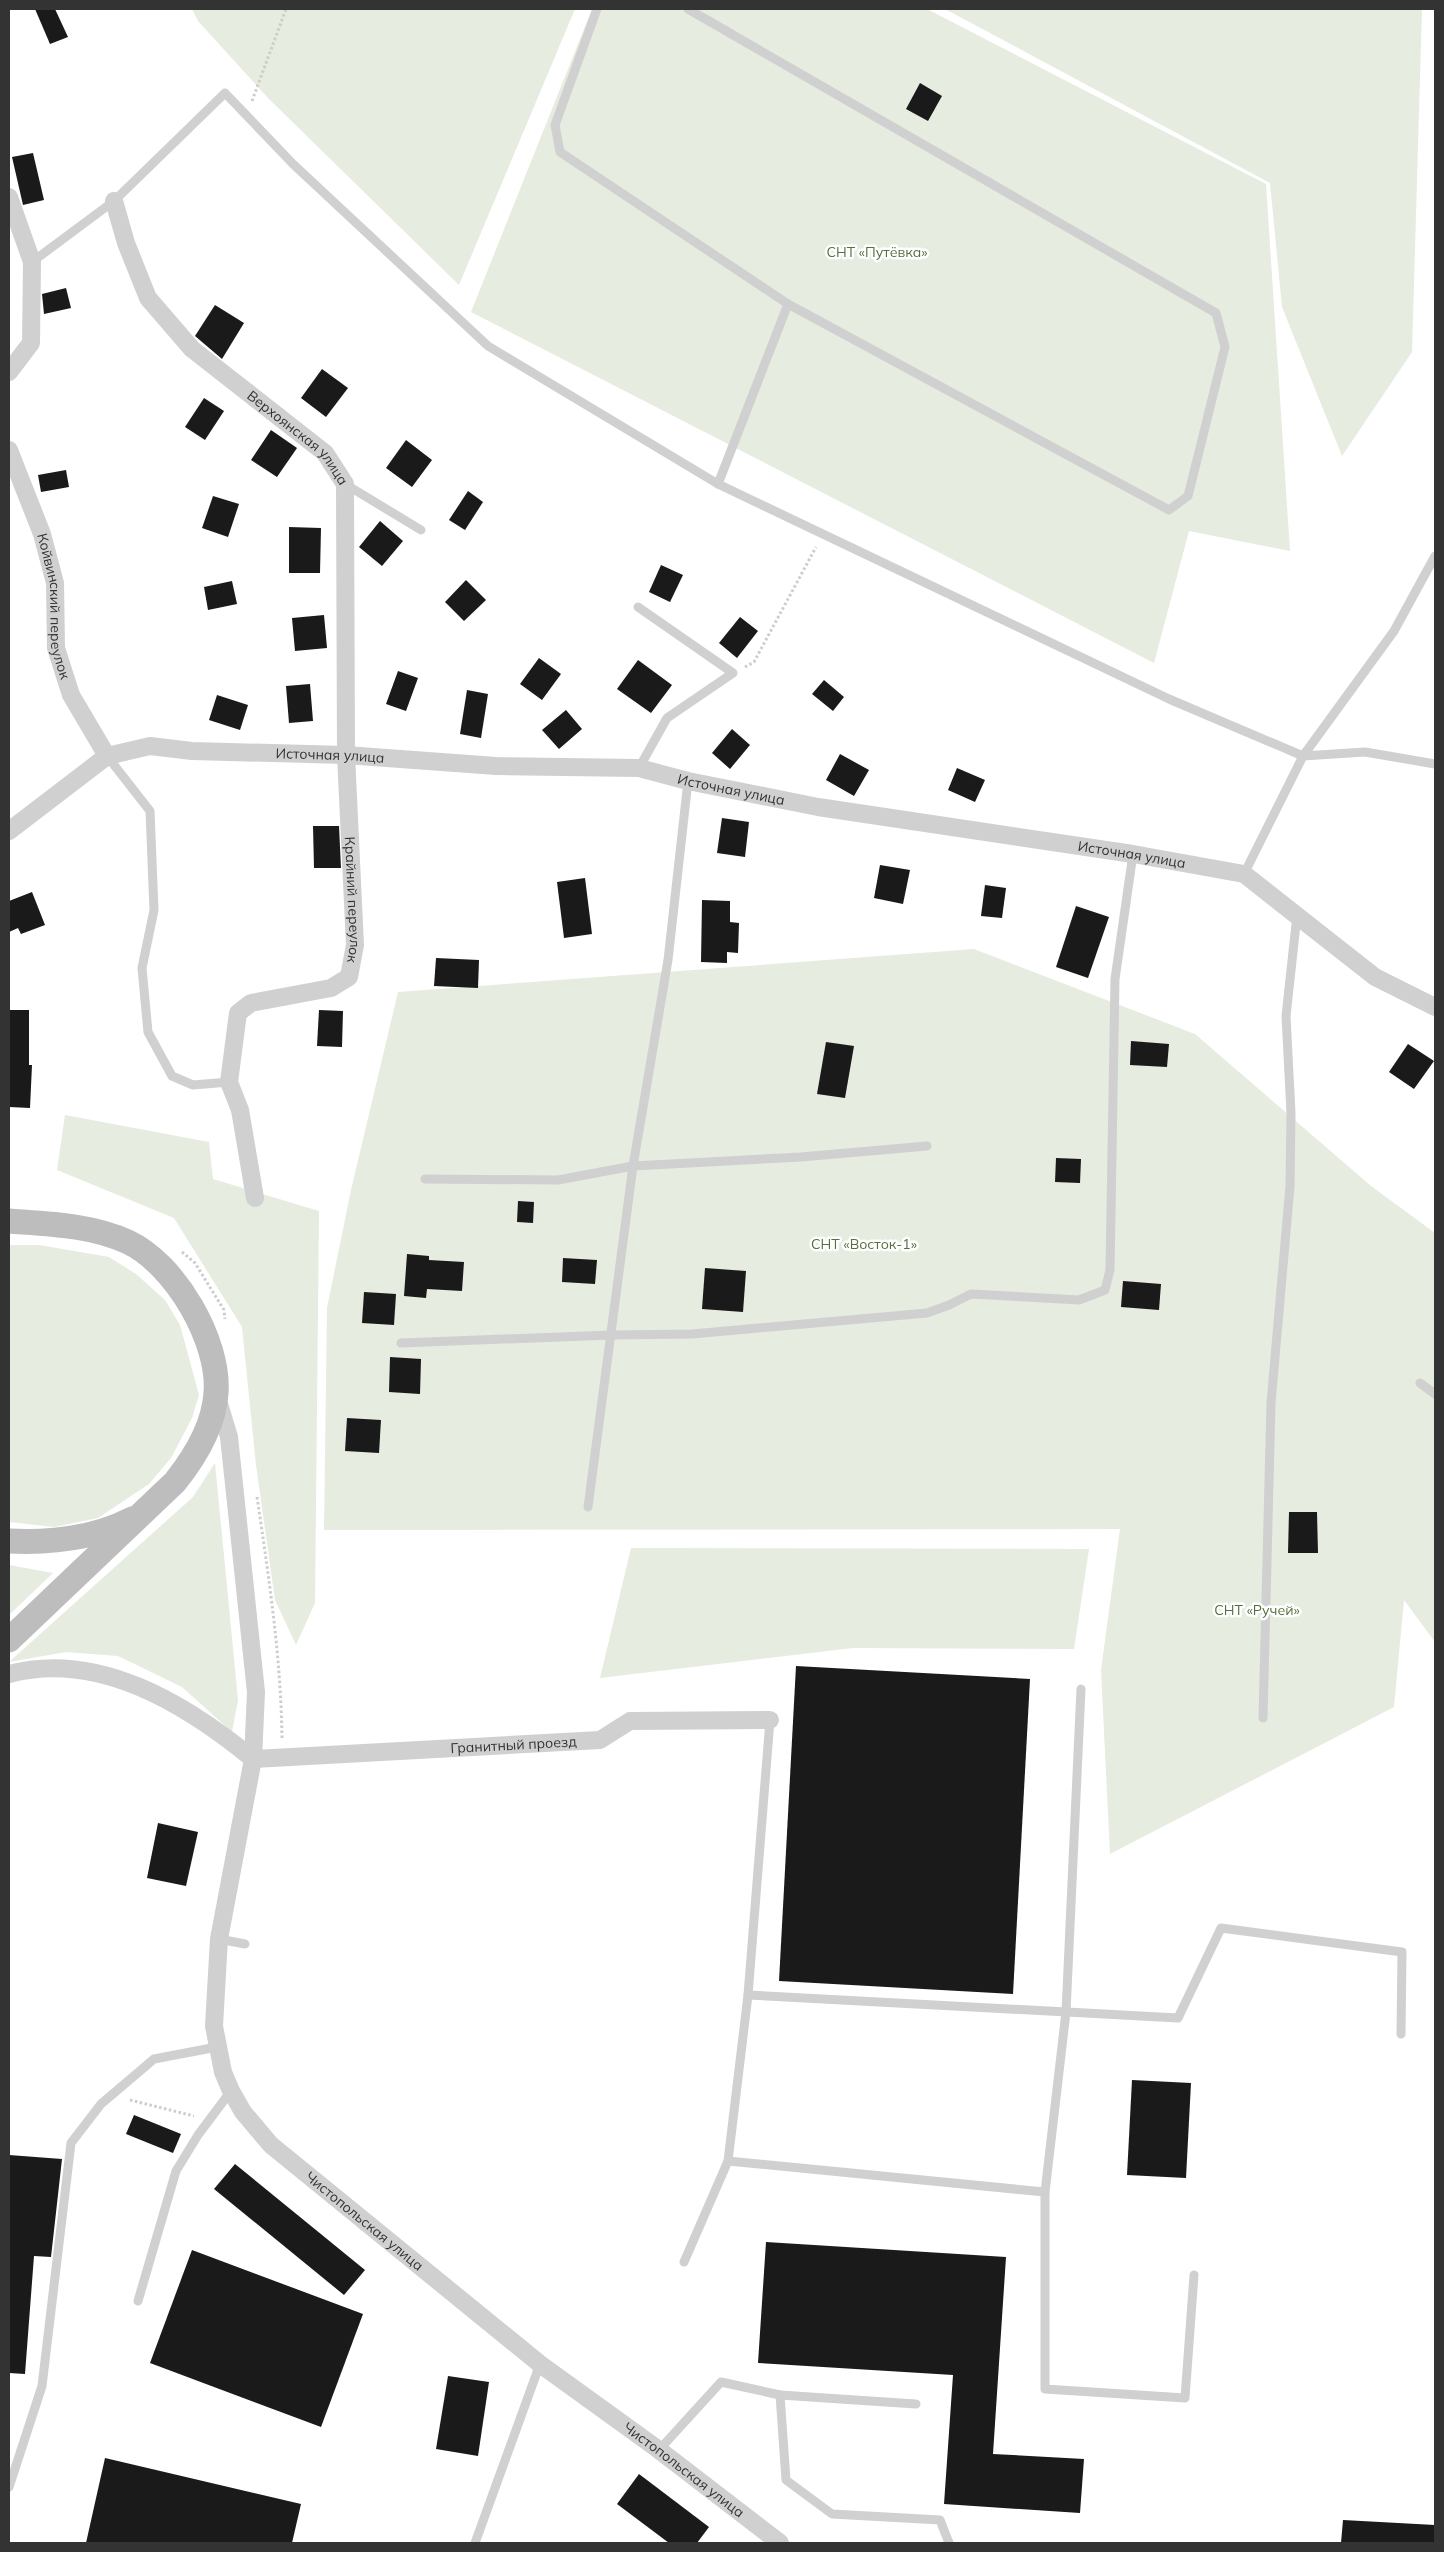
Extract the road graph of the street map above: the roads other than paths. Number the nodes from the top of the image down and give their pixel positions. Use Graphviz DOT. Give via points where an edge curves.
graph roads {
  1 [pos="597,9"];
  2 [pos="688,9"];
  3 [pos="9,197"];
  4 [pos="114,201"];
  5 [pos="32,262"];
  6 [pos="788,304"];
  7 [pos="9,372"];
  8 [pos="9,450"];
  9 [pos="345,484"];
  10 [pos="718,484"];
  11 [pos="421,530"];
  12 [pos="1435,556"];
  13 [pos="638,607"];
  14 [pos="346,755"];
  15 [pos="107,756"];
  16 [pos="1303,756"];
  17 [pos="1435,764"];
  18 [pos="639,768"];
  19 [pos="688,781"];
  20 [pos="9,831"];
  21 [pos="1134,854"];
  22 [pos="1244,874"];
  23 [pos="1297,915"];
  24 [pos="1435,1007"];
  25 [pos="229,1082"];
  26 [pos="927,1146"];
  27 [pos="633,1166"];
  28 [pos="425,1179"];
  29 [pos="255,1198"];
  30 [pos="9,1220"];
  31 [pos="612,1335"];
  32 [pos="401,1343"];
  33 [pos="1420,1382"];
  34 [pos="216,1393"];
  35 [pos="1435,1394"];
  36 [pos="588,1507"];
  37 [pos="147,1510"];
  38 [pos="9,1541"];
  39 [pos="9,1640"];
  40 [pos="9,1674"];
  41 [pos="1081,1689"];
  42 [pos="1263,1718"];
  43 [pos="770,1720"];
  44 [pos="253,1759"];
  45 [pos="220,1939"];
  46 [pos="245,1944"];
  47 [pos="748,1995"];
  48 [pos="1066,2012"];
  49 [pos="1400,2034"];
  50 [pos="217,2047"];
  51 [pos="231,2091"];
  52 [pos="728,2161"];
  53 [pos="1045,2192"];
  54 [pos="684,2262"];
  55 [pos="1194,2274"];
  56 [pos="138,2301"];
  57 [pos="540,2364"];
  58 [pos="780,2395"];
  59 [pos="916,2404"];
  60 [pos="658,2450"];
  61 [pos="9,2487"];
  62 [pos="476,2543"];
  63 [pos="780,2543"];
  64 [pos="950,2543"];
  1 -- 6 [label="lane" via="555,125 560,152"];
  2 -- 6 [label="lane" via="1216,313 1225,346 1188,496 1169,510"];
  3 -- 5 [label="street"];
  4 -- 5 [label="lane"];
  4 -- 9 [label="street, Верхоянская улица" via="126,243 148,298 192,349 326,453"];
  4 -- 10 [label="lane" via="225,93 293,164 488,346"];
  5 -- 7 [label="street" via="31,343"];
  6 -- 10 [label="lane"];
  8 -- 15 [label="street, Койвинский переулок" via="42,534 55,583 58,656 71,695"];
  9 -- 11 [label="lane"];
  9 -- 14 [label="street, Верхоянская улица"];
  10 -- 16 [label="lane" via="1169,699"];
  12 -- 16 [label="lane" via="1394,631"];
  13 -- 18 [label="lane" via="733,673 667,718"];
  14 -- 15 [label="street, Источная улица" via="192,751 150,746"];
  14 -- 18 [label="street, Источная улица" via="496,766"];
  14 -- 25 [label="street, Крайний переулок" via="355,945 349,977 331,988 251,1003 238,1013"];
  15 -- 20 [label="street, Источная улица"];
  15 -- 25 [label="lane" via="150,810 154,910 142,968 148,1032 172,1076 193,1085"];
  16 -- 17 [label="lane" via="1365,752"];
  16 -- 22 [label="lane"];
  18 -- 19 [label="street, Источная улица"];
  19 -- 21 [label="street, Источная улица" via="818,807"];
  19 -- 27 [label="lane" via="668,960"];
  21 -- 22 [label="street, Источная улица"];
  21 -- 31 [label="lane" via="1115,979 1110,1270 1105,1290 1079,1300 971,1294 927,1313 692,1334"];
  22 -- 23 [label="street, Источная улица"];
  23 -- 24 [label="street, Источная улица" via="1375,977"];
  23 -- 42 [label="lane" via="1286,1016 1291,1112 1290,1186 1271,1403"];
  25 -- 29 [label="street, Крайний переулок" via="240,1110"];
  26 -- 27 [label="lane"];
  27 -- 28 [label="lane" via="558,1180"];
  27 -- 31 [label="lane"];
  30 -- 34 [label="main road" via="102,1232 130,1242 155,1260 191,1306 202,1329 215,1373"];
  31 -- 32 [label="lane"];
  31 -- 36 [label="lane"];
  33 -- 35 [label="lane"];
  34 -- 37 [label="main road" via="209,1423 191,1462"];
  34 -- 44 [label="street, Чистопольская улица" via="229,1437 256,1692"];
  37 -- 38 [label="main road" via="90,1534 48,1541"];
  37 -- 39 [label="main road"];
  40 -- 44 [label="street" via="47,1667 81,1669 115,1678 179,1708"];
  41 -- 48 [label="lane"];
  43 -- 44 [label="street, Гранитный проезд" via="630,1721 600,1740"];
  43 -- 47 [label="lane"];
  44 -- 45 [label="street, Чистопольская улица"];
  45 -- 46 [label="lane"];
  45 -- 50 [label="street, Чистопольская улица" via="214,2002"];
  47 -- 48 [label="lane"];
  47 -- 52 [label="lane"];
  48 -- 49 [label="lane" via="1178,2018 1221,1928 1402,1952"];
  48 -- 53 [label="lane"];
  50 -- 51 [label="street, Чистопольская улица"];
  50 -- 61 [label="lane" via="154,2059 101,2104 71,2143 42,2386"];
  51 -- 56 [label="lane" via="176,2171"];
  51 -- 57 [label="street, Чистопольская улица" via="271,2145"];
  52 -- 53 [label="lane"];
  52 -- 54 [label="lane"];
  53 -- 55 [label="lane" via="1045,2389 1185,2398"];
  57 -- 60 [label="street, Чистопольская улица"];
  57 -- 62 [label="lane"];
  58 -- 59 [label="lane"];
  58 -- 60 [label="lane" via="721,2382"];
  58 -- 64 [label="lane" via="786,2480 832,2514 940,2520"];
  60 -- 63 [label="street, Чистопольская улица"];
}
